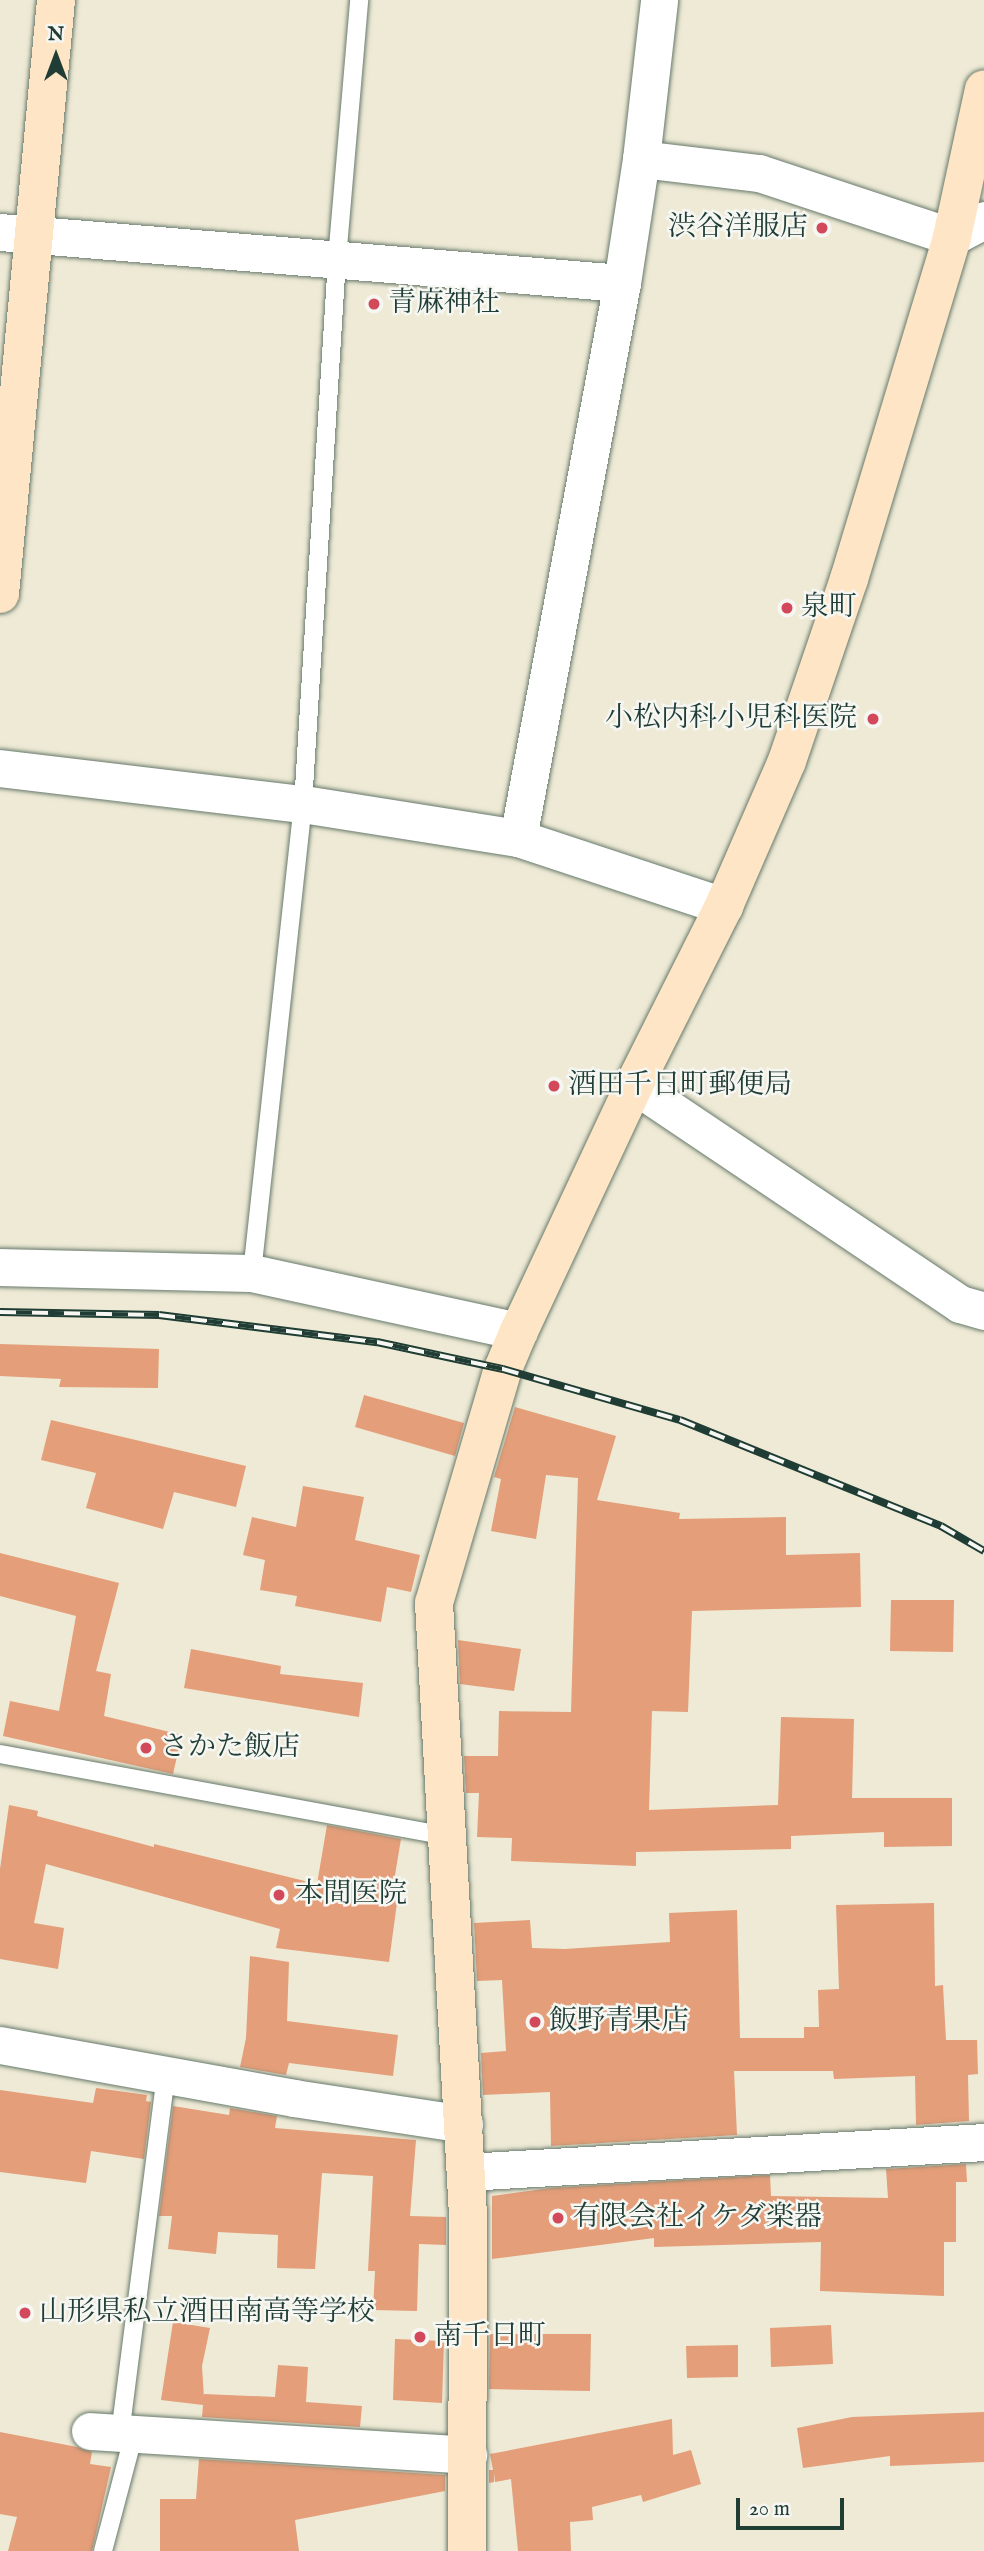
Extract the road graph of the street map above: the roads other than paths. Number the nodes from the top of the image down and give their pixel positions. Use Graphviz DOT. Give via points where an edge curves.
graph roads {
  1 [pos="56,0"];
  2 [pos="359,0"];
  3 [pos="659,0"];
  4 [pos="984,89"];
  5 [pos="641,159"];
  6 [pos="968,229"];
  7 [pos="17,234"];
  8 [pos="337,259"];
  9 [pos="622,283"];
  10 [pos="0,594"];
  11 [pos="0,768"];
  12 [pos="303,804"];
  13 [pos="518,838"];
  14 [pos="724,906"];
  15 [pos="634,1085"];
  16 [pos="0,1267"];
  17 [pos="252,1272"];
  18 [pos="984,1311"];
  19 [pos="519,1331"];
  20 [pos="0,1754"];
  21 [pos="448,1836"];
  22 [pos="0,2045"];
  23 [pos="166,2073"];
  24 [pos="464,2124"];
  25 [pos="984,2142"];
  26 [pos="466,2172"];
  27 [pos="115,2433"];
  28 [pos="468,2455"];
  29 [pos="103,2551"];
  30 [pos="467,2551"];
  1 -- 7 [label="street"];
  2 -- 8 [label="lane"];
  3 -- 5 [label="street"];
  4 -- 6 [label="street"];
  5 -- 6 [label="street" via="759,173"];
  5 -- 9 [label="street"];
  6 -- 14 [label="street" via="787,761"];
  7 -- 8 [label="street"];
  7 -- 10 [label="street"];
  8 -- 9 [label="street"];
  8 -- 12 [label="lane"];
  9 -- 13 [label="street"];
  11 -- 12 [label="street"];
  12 -- 13 [label="street"];
  12 -- 17 [label="lane"];
  13 -- 14 [label="street"];
  14 -- 15 [label="street"];
  15 -- 18 [label="street" via="960,1304"];
  15 -- 19 [label="street"];
  16 -- 17 [label="street"];
  17 -- 19 [label="street"];
  19 -- 21 [label="street" via="503,1369 434,1603"];
  20 -- 21 [label="lane"];
  21 -- 24 [label="street"];
  22 -- 23 [label="street"];
  23 -- 24 [label="street"];
  23 -- 27 [label="lane"];
  24 -- 26 [label="street"];
  25 -- 26 [label="street"];
  26 -- 28 [label="street"];
  27 -- 28 [label="street"];
  27 -- 29 [label="lane"];
  28 -- 30 [label="street"];
}
